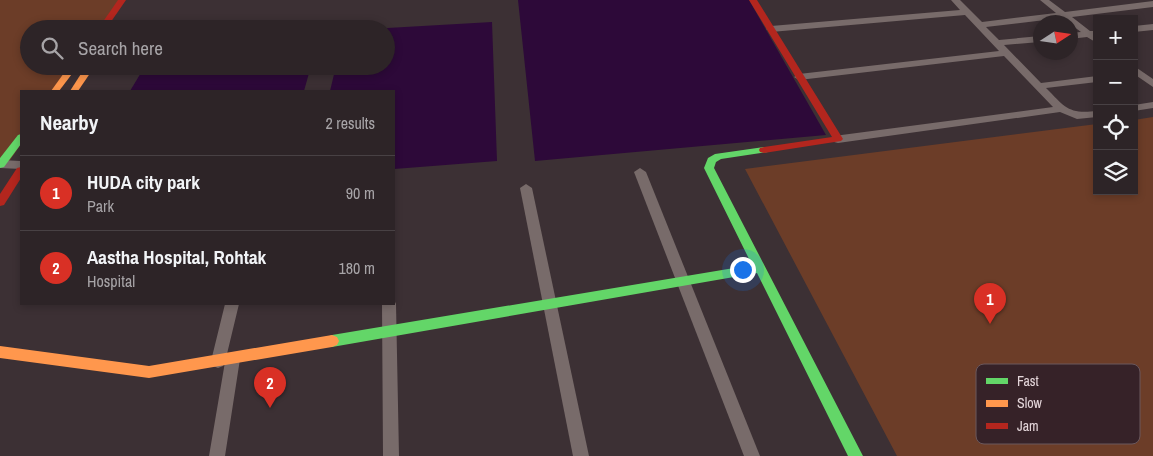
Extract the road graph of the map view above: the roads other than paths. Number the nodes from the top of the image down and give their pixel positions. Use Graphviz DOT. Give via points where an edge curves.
graph roads {
  1 [pos="753,0"];
  2 [pos="955,0"];
  3 [pos="1044,0"];
  4 [pos="128,2"];
  5 [pos="1153,4"];
  6 [pos="967,12"];
  7 [pos="1064,15"];
  8 [pos="1033,19"];
  9 [pos="111,20"];
  10 [pos="120,20"];
  11 [pos="1078,24"];
  12 [pos="980,25"];
  13 [pos="1153,27"];
  14 [pos="771,29"];
  15 [pos="1138,29"];
  16 [pos="1092,33"];
  17 [pos="1078,35"];
  18 [pos="1033,40"];
  19 [pos="998,44"];
  20 [pos="1007,53"];
  21 [pos="1153,72"];
  22 [pos="1138,73"];
  23 [pos="1138,74"];
  24 [pos="67,75"];
  25 [pos="85,75"];
  26 [pos="799,77"];
  27 [pos="1093,79"];
  28 [pos="1153,84"];
  29 [pos="1039,86"];
  30 [pos="56,90"];
  31 [pos="75,90"];
  32 [pos="1153,105"];
  33 [pos="1138,107"];
  34 [pos="1061,109"];
  35 [pos="1093,114"];
  36 [pos="20,138"];
  37 [pos="838,139"];
  38 [pos="0,164"];
  39 [pos="20,165"];
  40 [pos="20,172"];
  41 [pos="640,172"];
  42 [pos="526,188"];
  43 [pos="0,202"];
  44 [pos="760,268"];
  45 [pos="683,281"];
  46 [pos="550,304"];
  47 [pos="232,305"];
  48 [pos="389,305"];
  49 [pos="390,332"];
  50 [pos="0,352"];
  51 [pos="226,360"];
  52 [pos="217,456"];
  53 [pos="391,456"];
  54 [pos="581,456"];
  55 [pos="752,456"];
  56 [pos="856,456"];
  1 -- 14 [label="street"];
  2 -- 6 [label="street"];
  3 -- 7 [label="street"];
  4 -- 9 [label="street"];
  4 -- 10 [label="street"];
  5 -- 7 [label="street"];
  6 -- 12 [label="street"];
  6 -- 14 [label="street"];
  8 -- 12 [label="street"];
  11 -- 16 [label="street"];
  12 -- 19 [label="street"];
  13 -- 15 [label="street"];
  14 -- 26 [label="street"];
  16 -- 17 [label="street"];
  18 -- 19 [label="street"];
  19 -- 20 [label="street"];
  20 -- 26 [label="street"];
  20 -- 29 [label="street"];
  21 -- 22 [label="street"];
  23 -- 28 [label="street"];
  24 -- 30 [label="street"];
  25 -- 31 [label="street"];
  26 -- 37 [label="street"];
  27 -- 29 [label="street"];
  29 -- 34 [label="street"];
  32 -- 33 [label="street"];
  34 -- 35 [label="street" via="1077,116"];
  34 -- 37 [label="street"];
  36 -- 38 [label="street"];
  37 -- 44 [label="street" via="724,155 712,160 712,176"];
  38 -- 39 [label="street"];
  40 -- 43 [label="street"];
  41 -- 45 [label="street"];
  42 -- 46 [label="street"];
  44 -- 45 [label="street"];
  44 -- 56 [label="street"];
  45 -- 46 [label="street"];
  45 -- 55 [label="street"];
  46 -- 49 [label="street"];
  46 -- 54 [label="street"];
  47 -- 51 [label="street"];
  48 -- 49 [label="street"];
  49 -- 51 [label="street"];
  49 -- 53 [label="street"];
  50 -- 51 [label="street" via="150,372"];
  51 -- 52 [label="street"];
}
